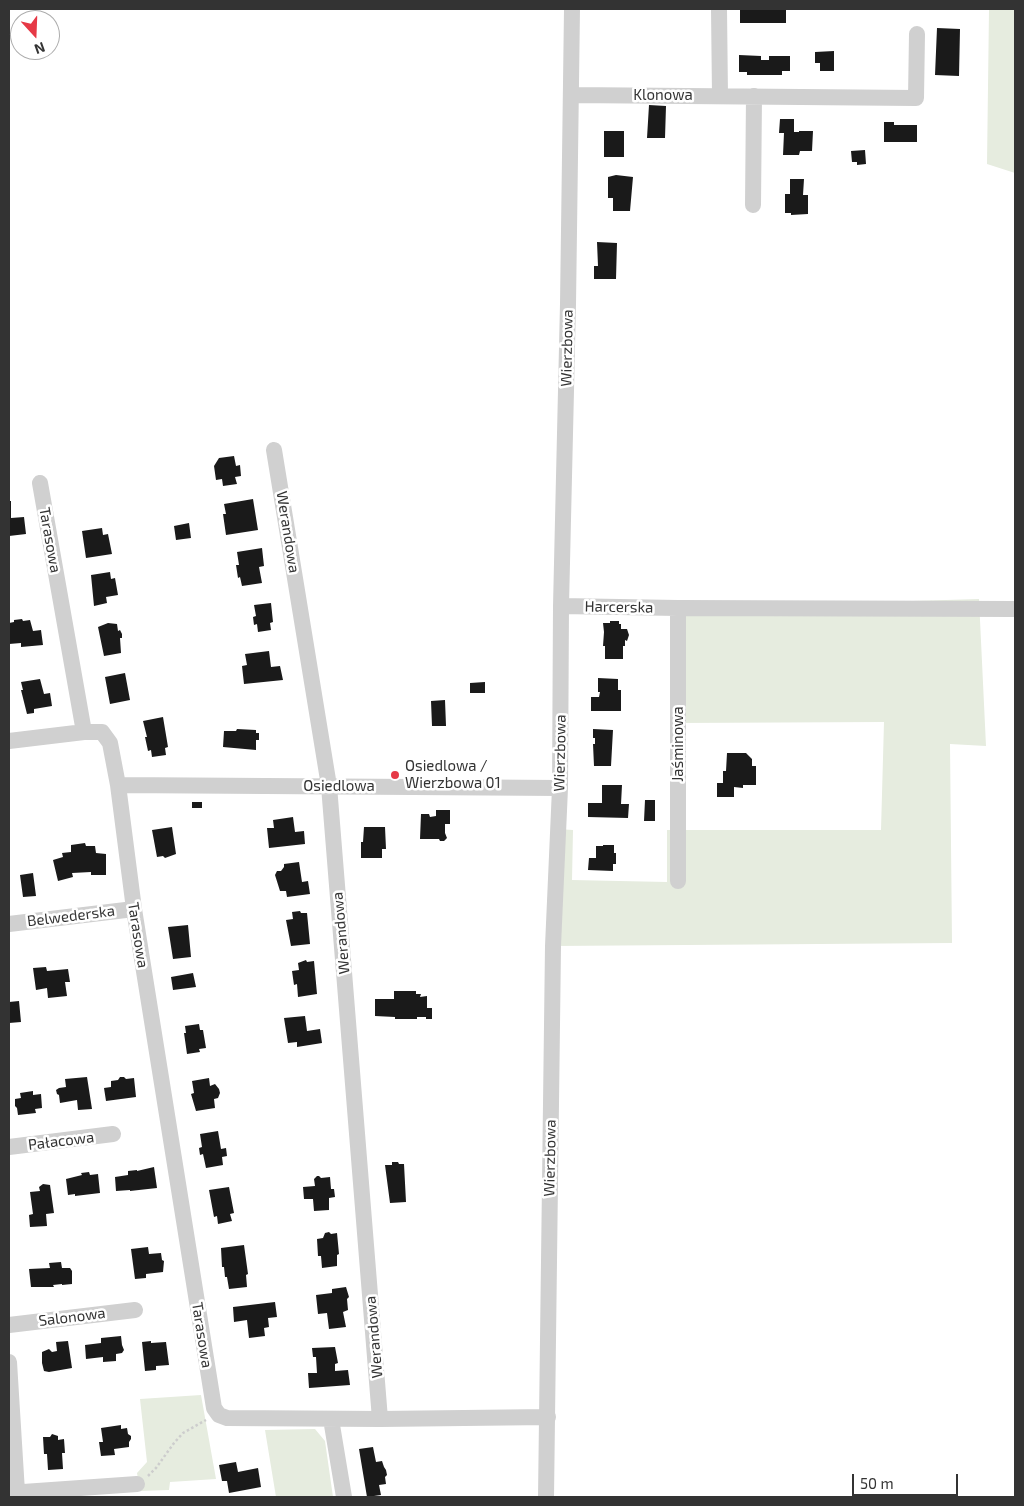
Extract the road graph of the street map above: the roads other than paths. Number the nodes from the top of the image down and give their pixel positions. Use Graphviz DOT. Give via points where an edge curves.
graph roads {
  1 [pos="572,9"];
  2 [pos="719,9"];
  3 [pos="917,34"];
  4 [pos="571,95"];
  5 [pos="720,96"];
  6 [pos="754,96"];
  7 [pos="752,205"];
  8 [pos="274,450"];
  9 [pos="40,482"];
  10 [pos="561,606"];
  11 [pos="678,608"];
  12 [pos="1015,609"];
  13 [pos="84,732"];
  14 [pos="9,741"];
  15 [pos="118,785"];
  16 [pos="329,786"];
  17 [pos="560,788"];
  18 [pos="678,881"];
  19 [pos="134,909"];
  20 [pos="9,924"];
  21 [pos="113,1134"];
  22 [pos="9,1147"];
  23 [pos="136,1310"];
  24 [pos="9,1325"];
  25 [pos="9,1362"];
  26 [pos="548,1417"];
  27 [pos="331,1419"];
  28 [pos="380,1420"];
  29 [pos="137,1484"];
  30 [pos="13,1492"];
  31 [pos="344,1497"];
  32 [pos="546,1497"];
  1 -- 4 [label="street, Wierzbowa"];
  2 -- 5 [label="street"];
  3 -- 6 [label="street, Klonowa" via="916,98"];
  4 -- 5 [label="street, Klonowa"];
  4 -- 10 [label="street, Wierzbowa"];
  5 -- 6 [label="street, Klonowa"];
  6 -- 7 [label="street"];
  8 -- 16 [label="street, Werandowa"];
  9 -- 13 [label="street, Tarasowa"];
  10 -- 11 [label="street, Harcerska"];
  10 -- 17 [label="street, Wierzbowa"];
  11 -- 12 [label="street, Harcerska"];
  11 -- 18 [label="street, Jaśminowa"];
  13 -- 14 [label="street"];
  13 -- 15 [label="street, Tarasowa" via="102,732 110,743"];
  15 -- 16 [label="street, Osiedlowa"];
  15 -- 19 [label="street, Tarasowa"];
  16 -- 17 [label="street, Osiedlowa"];
  16 -- 28 [label="street, Werandowa"];
  17 -- 26 [label="street, Wierzbowa" via="552,946"];
  19 -- 20 [label="street, Belwederska"];
  19 -- 27 [label="street, Tarasowa" via="216,1412 227,1418"];
  21 -- 22 [label="street, Pałacowa"];
  23 -- 24 [label="street, Salonowa"];
  25 -- 30 [label="street"];
  26 -- 28 [label="street"];
  26 -- 32 [label="street, Wierzbowa"];
  27 -- 28 [label="street"];
  27 -- 31 [label="street"];
  29 -- 30 [label="street"];
}
